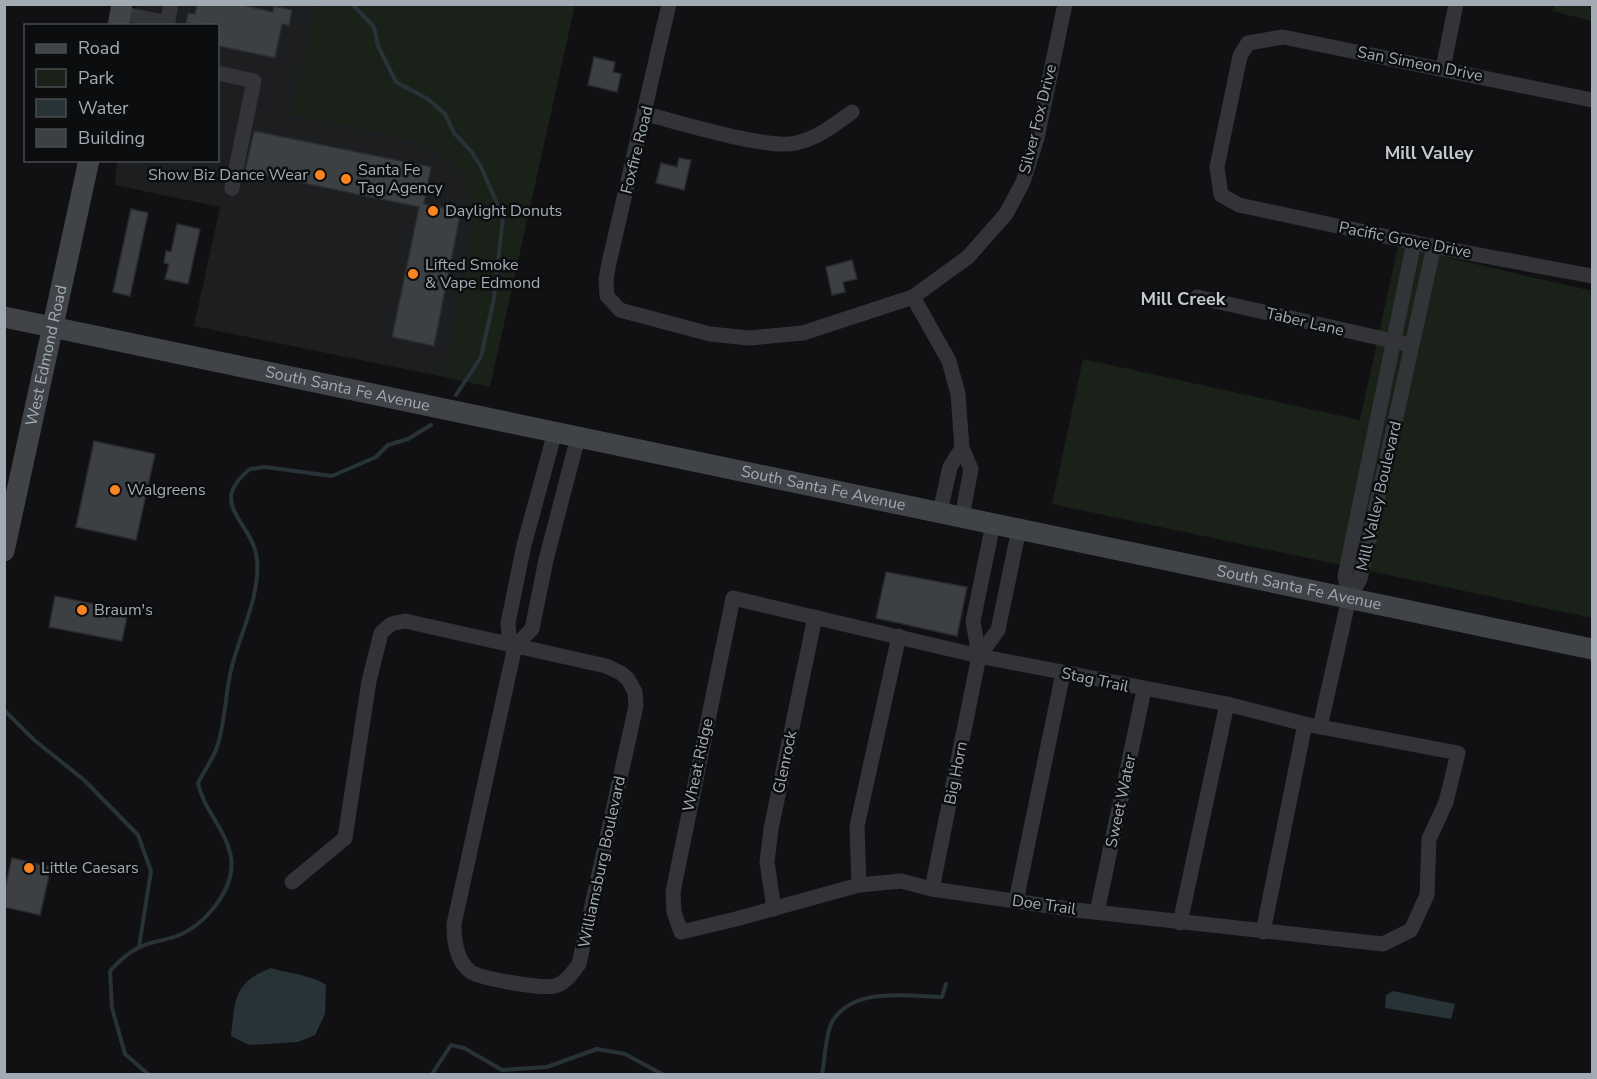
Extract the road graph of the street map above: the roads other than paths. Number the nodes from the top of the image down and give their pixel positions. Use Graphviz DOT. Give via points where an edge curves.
graph roads {
  1 [pos="171,4"];
  2 [pos="669,4"];
  3 [pos="1065,4"];
  4 [pos="1456,4"];
  5 [pos="120,14"];
  6 [pos="167,24"];
  7 [pos="1443,68"];
  8 [pos="219,73"];
  9 [pos="1593,100"];
  10 [pos="852,112"];
  11 [pos="646,114"];
  12 [pos="89,162"];
  13 [pos="232,188"];
  14 [pos="1221,195"];
  15 [pos="1414,243"];
  16 [pos="1434,246"];
  17 [pos="1593,276"];
  18 [pos="607,296"];
  19 [pos="913,297"];
  20 [pos="1197,297"];
  21 [pos="4,317"];
  22 [pos="54,328"];
  23 [pos="1395,342"];
  24 [pos="1413,345"];
  25 [pos="555,432"];
  26 [pos="578,437"];
  27 [pos="962,448"];
  28 [pos="566,486"];
  29 [pos="539,489"];
  30 [pos="940,512"];
  31 [pos="962,517"];
  32 [pos="993,524"];
  33 [pos="1019,530"];
  34 [pos="4,551"];
  35 [pos="519,569"];
  36 [pos="544,570"];
  37 [pos="982,579"];
  38 [pos="1008,584"];
  39 [pos="733,598"];
  40 [pos="1349,598"];
  41 [pos="815,616"];
  42 [pos="899,636"];
  43 [pos="515,646"];
  44 [pos="1593,649"];
  45 [pos="979,656"];
  46 [pos="1063,673"];
  47 [pos="1144,690"];
  48 [pos="1227,704"];
  49 [pos="1313,726"];
  50 [pos="292,882"];
  51 [pos="859,885"];
  52 [pos="932,889"];
  53 [pos="1016,901"];
  54 [pos="774,909"];
  55 [pos="1097,912"];
  56 [pos="1180,923"];
  57 [pos="1411,930"];
  58 [pos="681,932"];
  59 [pos="1263,932"];
  1 -- 6 [label="street"];
  2 -- 11 [label="street, Foxfire Road"];
  3 -- 19 [label="street, Silver Fox Drive" via="1037,138 1006,214 968,257"];
  4 -- 7 [label="street"];
  5 -- 6 [label="street"];
  7 -- 9 [label="street, San Simeon Drive"];
  7 -- 14 [label="street, San Simeon Drive" via="1283,37 1248,43 1240,56 1217,167"];
  8 -- 13 [label="street" via="254,81"];
  10 -- 11 [label="street" via="817,136 793,144 765,143"];
  11 -- 18 [label="street, Foxfire Road" via="606,280"];
  12 -- 22 [label="main road, West Edmond Road"];
  14 -- 15 [label="street, Pacific Grove Drive" via="1239,205"];
  15 -- 16 [label="street, Pacific Grove Drive"];
  15 -- 23 [label="street, Mill Valley Boulevard"];
  16 -- 17 [label="street, Pacific Grove Drive"];
  16 -- 24 [label="street, Mill Valley Boulevard"];
  18 -- 19 [label="street, Silver Fox Drive" via="620,310 641,318 710,334 749,338 803,333"];
  19 -- 27 [label="street" via="949,361 960,403"];
  20 -- 23 [label="street, Taber Lane"];
  21 -- 22 [label="main road, South Santa Fe Avenue"];
  22 -- 25 [label="main road, South Santa Fe Avenue"];
  22 -- 34 [label="main road, West Edmond Road"];
  23 -- 24 [label="street, Taber Lane"];
  23 -- 40 [label="street, Mill Valley Boulevard" via="1345,576"];
  24 -- 40 [label="street, Mill Valley Boulevard" via="1360,579"];
  25 -- 26 [label="main road, South Santa Fe Avenue"];
  25 -- 29 [label="street, Williamsburg Boulevard"];
  26 -- 28 [label="street, Williamsburg Boulevard"];
  26 -- 30 [label="main road, South Santa Fe Avenue"];
  27 -- 30 [label="street" via="950,466"];
  27 -- 31 [label="street" via="971,469"];
  28 -- 29 [label="street"];
  28 -- 36 [label="street, Williamsburg Boulevard"];
  29 -- 35 [label="street, Williamsburg Boulevard"];
  30 -- 31 [label="main road, South Santa Fe Avenue"];
  31 -- 32 [label="main road, South Santa Fe Avenue"];
  32 -- 33 [label="main road, South Santa Fe Avenue"];
  32 -- 37 [label="street, Big Horn"];
  33 -- 38 [label="street, Big Horn"];
  33 -- 40 [label="main road, South Santa Fe Avenue"];
  35 -- 36 [label="street"];
  35 -- 43 [label="street, Williamsburg Boulevard" via="508,624"];
  36 -- 43 [label="street, Williamsburg Boulevard" via="532,628"];
  37 -- 38 [label="street"];
  37 -- 45 [label="street, Big Horn" via="974,621"];
  38 -- 45 [label="street, Big Horn" via="998,630"];
  39 -- 41 [label="street, Stag Trail"];
  39 -- 58 [label="street, Wheat Ridge" via="674,892 674,912"];
  40 -- 44 [label="main road, South Santa Fe Avenue"];
  40 -- 49 [label="street"];
  41 -- 42 [label="street, Stag Trail"];
  41 -- 54 [label="street, Glenrock" via="771,829 768,872"];
  42 -- 45 [label="street, Stag Trail"];
  42 -- 51 [label="street" via="857,826"];
  43 -- 43 [label="street, Williamsburg Boulevard" via="615,669 628,679 636,699 585,944 579,964 568,979 555,986 471,972 460,958 454,940 454,924"];
  43 -- 50 [label="street, Williamsburg Boulevard" via="405,621 391,624 381,633 369,681 345,838"];
  45 -- 46 [label="street, Stag Trail"];
  45 -- 52 [label="street, Big Horn"];
  46 -- 47 [label="street, Stag Trail"];
  46 -- 53 [label="street"];
  47 -- 48 [label="street, Stag Trail"];
  47 -- 55 [label="street, Sweet Water"];
  48 -- 49 [label="street, Stag Trail"];
  48 -- 56 [label="street"];
  49 -- 57 [label="street, Stag Trail" via="1458,753 1446,802 1429,839 1427,896"];
  49 -- 59 [label="street"];
  51 -- 52 [label="street, Doe Trail" via="901,881"];
  51 -- 54 [label="street, Doe Trail"];
  52 -- 53 [label="street, Doe Trail"];
  53 -- 55 [label="street, Doe Trail"];
  54 -- 58 [label="street, Doe Trail"];
  55 -- 56 [label="street, Doe Trail"];
  56 -- 59 [label="street, Doe Trail"];
  57 -- 59 [label="street, Doe Trail" via="1383,944"];
}
